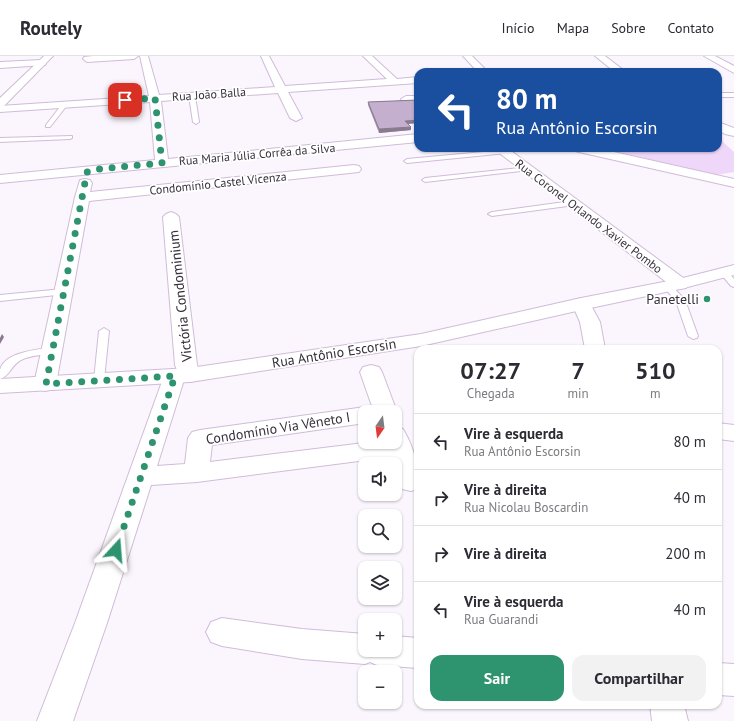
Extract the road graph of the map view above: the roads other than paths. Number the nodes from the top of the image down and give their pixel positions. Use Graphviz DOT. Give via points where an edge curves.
graph roads {
  1 [pos="134,56"];
  2 [pos="144,56"];
  3 [pos="265,56"];
  4 [pos="367,56"];
  5 [pos="467,56"];
  6 [pos="599,56"];
  7 [pos="708,56"];
  8 [pos="45,59"];
  9 [pos="87,59"];
  10 [pos="0,65"];
  11 [pos="479,68"];
  12 [pos="616,68"];
  13 [pos="734,70"];
  14 [pos="414,80"];
  15 [pos="394,81"];
  16 [pos="283,89"];
  17 [pos="722,95"];
  18 [pos="734,95"];
  19 [pos="192,96"];
  20 [pos="155,98"];
  21 [pos="406,99"];
  22 [pos="414,99"];
  23 [pos="0,104"];
  24 [pos="65,104"];
  25 [pos="0,109"];
  26 [pos="296,118"];
  27 [pos="196,122"];
  28 [pos="48,126"];
  29 [pos="722,127"];
  30 [pos="732,132"];
  31 [pos="70,137"];
  32 [pos="414,138"];
  33 [pos="0,140"];
  34 [pos="485,152"];
  35 [pos="505,152"];
  36 [pos="598,152"];
  37 [pos="407,161"];
  38 [pos="162,163"];
  39 [pos="354,169"];
  40 [pos="528,169"];
  41 [pos="87,172"];
  42 [pos="0,179"];
  43 [pos="425,180"];
  44 [pos="734,183"];
  45 [pos="82,197"];
  46 [pos="572,203"];
  47 [pos="492,214"];
  48 [pos="171,217"];
  49 [pos="731,276"];
  50 [pos="674,285"];
  51 [pos="63,292"];
  52 [pos="0,298"];
  53 [pos="582,304"];
  54 [pos="104,332"];
  55 [pos="693,336"];
  56 [pos="594,345"];
  57 [pos="52,350"];
  58 [pos="371,372"];
  59 [pos="183,375"];
  60 [pos="0,376"];
  61 [pos="99,380"];
  62 [pos="46,384"];
  63 [pos="0,386"];
  64 [pos="383,405"];
  65 [pos="358,416"];
  66 [pos="722,431"];
  67 [pos="734,432"];
  68 [pos="358,447"];
  69 [pos="400,449"];
  70 [pos="197,473"];
  71 [pos="142,476"];
  72 [pos="411,482"];
  73 [pos="222,632"];
  74 [pos="358,648"];
  75 [pos="402,652"];
  76 [pos="414,654"];
  77 [pos="722,679"];
  78 [pos="734,680"];
  79 [pos="668,709"];
  80 [pos="55,721"];
  81 [pos="670,721"];
  1 -- 9 [label="street"];
  2 -- 20 [label="street"];
  3 -- 16 [label="street"];
  4 -- 15 [label="street"];
  5 -- 11 [label="street"];
  6 -- 12 [label="street"];
  7 -- 13 [label="street"];
  8 -- 10 [label="street"];
  8 -- 23 [label="street"];
  14 -- 15 [label="street, Rua João Balla"];
  15 -- 16 [label="street, Rua João Balla"];
  16 -- 19 [label="street, Rua João Balla"];
  16 -- 26 [label="street"];
  17 -- 18 [label="lane"];
  19 -- 20 [label="street, Rua João Balla"];
  19 -- 27 [label="lane"];
  20 -- 24 [label="street, Rua João Balla"];
  20 -- 38 [label="street"];
  21 -- 22 [label="street"];
  24 -- 25 [label="street, Rua João Balla"];
  24 -- 28 [label="lane"];
  29 -- 30 [label="street"];
  31 -- 33 [label="lane"];
  32 -- 38 [label="street, Rua Maria Júlia Corrêa da Silva"];
  34 -- 37 [label="lane"];
  35 -- 40 [label="street, Rua Coronel Orlando Xavier Pombo"];
  36 -- 44 [label="street"];
  38 -- 41 [label="street, Rua Maria Júlia Corrêa da Silva"];
  39 -- 45 [label="street, Condomínio Castel Vicenza"];
  40 -- 43 [label="lane"];
  40 -- 46 [label="street, Rua Coronel Orlando Xavier Pombo"];
  41 -- 42 [label="street, Rua Maria Júlia Corrêa da Silva"];
  41 -- 45 [label="street"];
  45 -- 51 [label="street"];
  46 -- 47 [label="lane"];
  46 -- 50 [label="street, Rua Coronel Orlando Xavier Pombo"];
  48 -- 59 [label="street, Victória Condominium" via="186,365"];
  49 -- 50 [label="street, Rua Antônio Escorsin"];
  50 -- 53 [label="street, Rua Antônio Escorsin"];
  50 -- 55 [label="lane"];
  51 -- 52 [label="lane"];
  51 -- 57 [label="street"];
  53 -- 56 [label="street" via="590,322"];
  53 -- 59 [label="street, Rua Antônio Escorsin" via="421,340"];
  54 -- 61 [label="lane"];
  57 -- 60 [label="lane" via="18,357 12,360"];
  57 -- 62 [label="street"];
  58 -- 64 [label="street"];
  59 -- 61 [label="street, Rua Antônio Escorsin"];
  59 -- 71 [label="street"];
  61 -- 62 [label="street, Rua Antônio Escorsin"];
  62 -- 63 [label="street, Rua Antônio Escorsin"];
  65 -- 70 [label="street, Condomínio Via Vêneto I" via="200,438"];
  66 -- 67 [label="street"];
  68 -- 70 [label="street"];
  69 -- 72 [label="street"];
  70 -- 71 [label="street"];
  71 -- 80 [label="street"];
  73 -- 74 [label="street" via="302,644"];
  75 -- 76 [label="street"];
  77 -- 78 [label="street"];
  79 -- 81 [label="street"];
}
